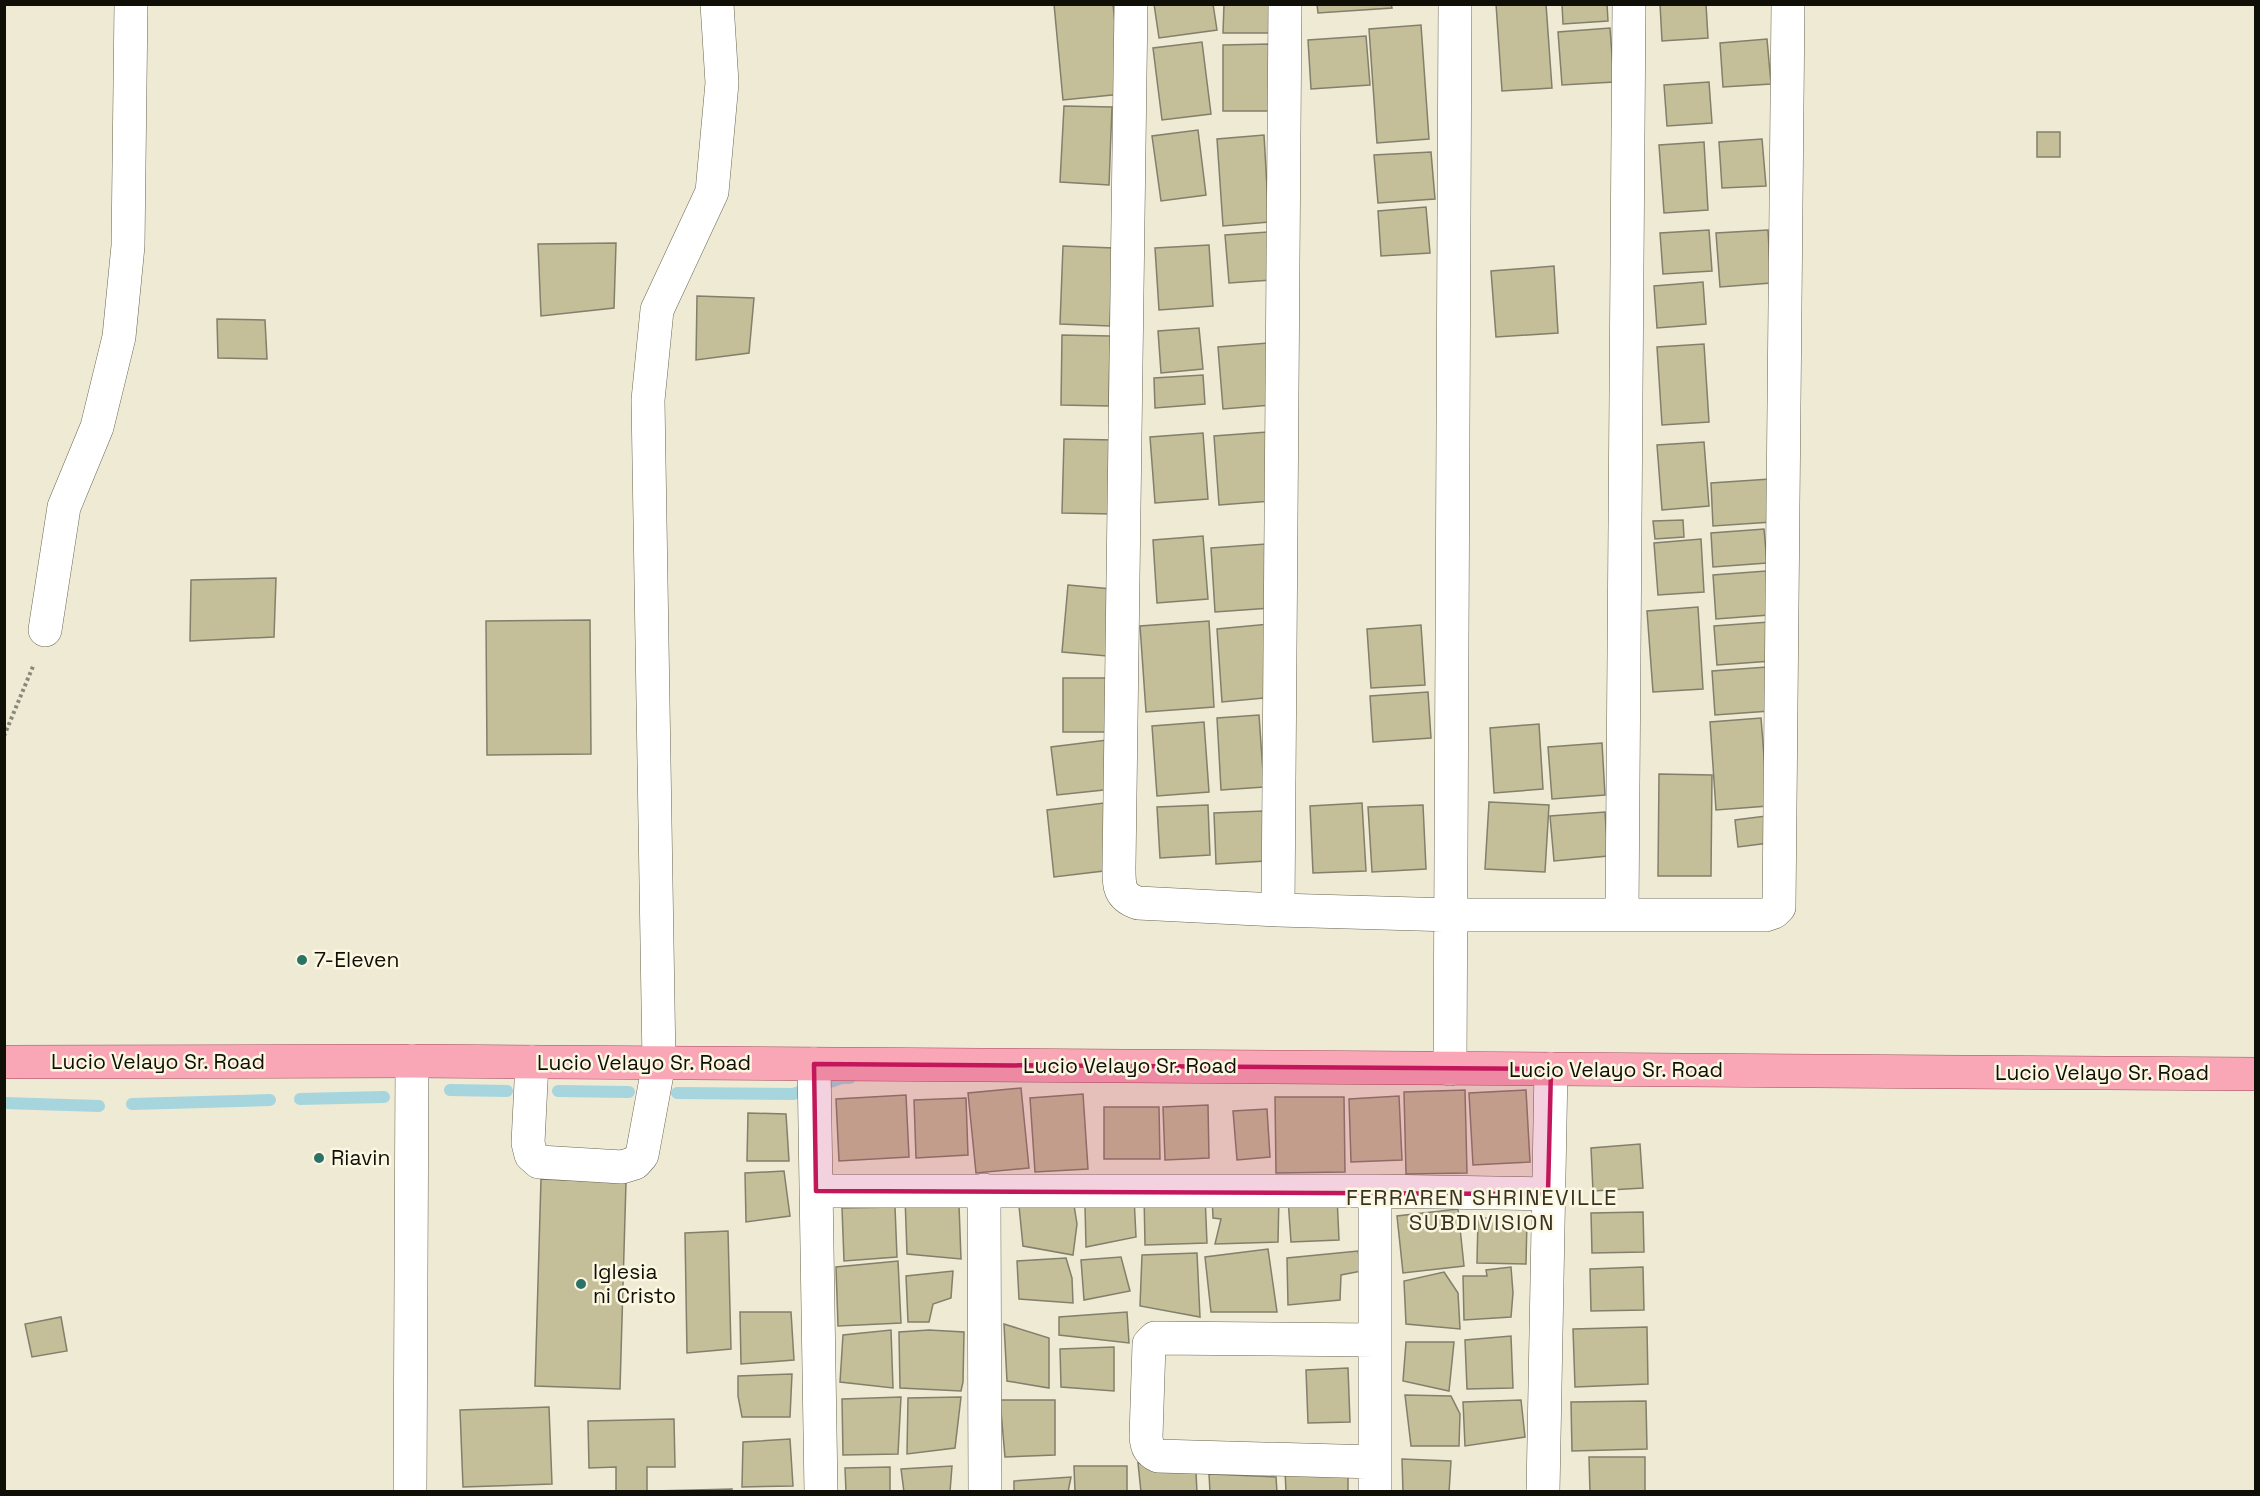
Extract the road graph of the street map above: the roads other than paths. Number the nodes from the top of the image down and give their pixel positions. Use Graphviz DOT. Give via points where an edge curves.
graph roads {
  1 [pos="131,4"];
  2 [pos="717,4"];
  3 [pos="1131,4"];
  4 [pos="1285,4"];
  5 [pos="1455,4"];
  6 [pos="1629,4"];
  7 [pos="1788,4"];
  8 [pos="45,630"];
  9 [pos="1278,910"];
  10 [pos="1622,914"];
  11 [pos="1452,915"];
  12 [pos="412,1061"];
  13 [pos="4,1062"];
  14 [pos="532,1062"];
  15 [pos="660,1063"];
  16 [pos="814,1064"];
  17 [pos="1450,1069"];
  18 [pos="1551,1070"];
  19 [pos="2256,1074"];
  20 [pos="984,1190"];
  21 [pos="816,1191"];
  22 [pos="1375,1191"];
  23 [pos="1548,1194"];
  24 [pos="1375,1340"];
  25 [pos="1375,1477"];
  26 [pos="410,1491"];
  27 [pos="821,1491"];
  28 [pos="985,1491"];
  29 [pos="1543,1491"];
  1 -- 8 [label="street" via="128,246 119,337 97,427 64,507"];
  2 -- 15 [label="street" via="722,83 712,192 657,310 648,400"];
  3 -- 9 [label="street" via="1119,880 1128,899 1138,903"];
  4 -- 9 [label="street"];
  5 -- 11 [label="street"];
  6 -- 10 [label="street"];
  7 -- 10 [label="street" via="1779,907 1765,915"];
  9 -- 11 [label="street"];
  10 -- 11 [label="street"];
  11 -- 17 [label="street"];
  12 -- 13 [label="main road, Lucio Velayo Sr. Road"];
  12 -- 14 [label="main road, Lucio Velayo Sr. Road"];
  12 -- 26 [label="street"];
  14 -- 15 [label="main road, Lucio Velayo Sr. Road"];
  14 -- 15 [label="street" via="528,1143 531,1155 539,1162 622,1167 635,1163 642,1155"];
  15 -- 16 [label="main road, Lucio Velayo Sr. Road"];
  16 -- 17 [label="main road, Lucio Velayo Sr. Road"];
  16 -- 21 [label="street"];
  17 -- 18 [label="main road, Lucio Velayo Sr. Road"];
  18 -- 19 [label="main road, Lucio Velayo Sr. Road"];
  18 -- 23 [label="street"];
  20 -- 21 [label="street"];
  20 -- 22 [label="street"];
  20 -- 28 [label="street"];
  21 -- 27 [label="street"];
  22 -- 23 [label="street"];
  22 -- 24 [label="street"];
  23 -- 29 [label="street"];
  24 -- 25 [label="street"];
  24 -- 25 [label="street" via="1155,1338 1149,1344 1146,1437 1147,1446 1158,1456"];
}
